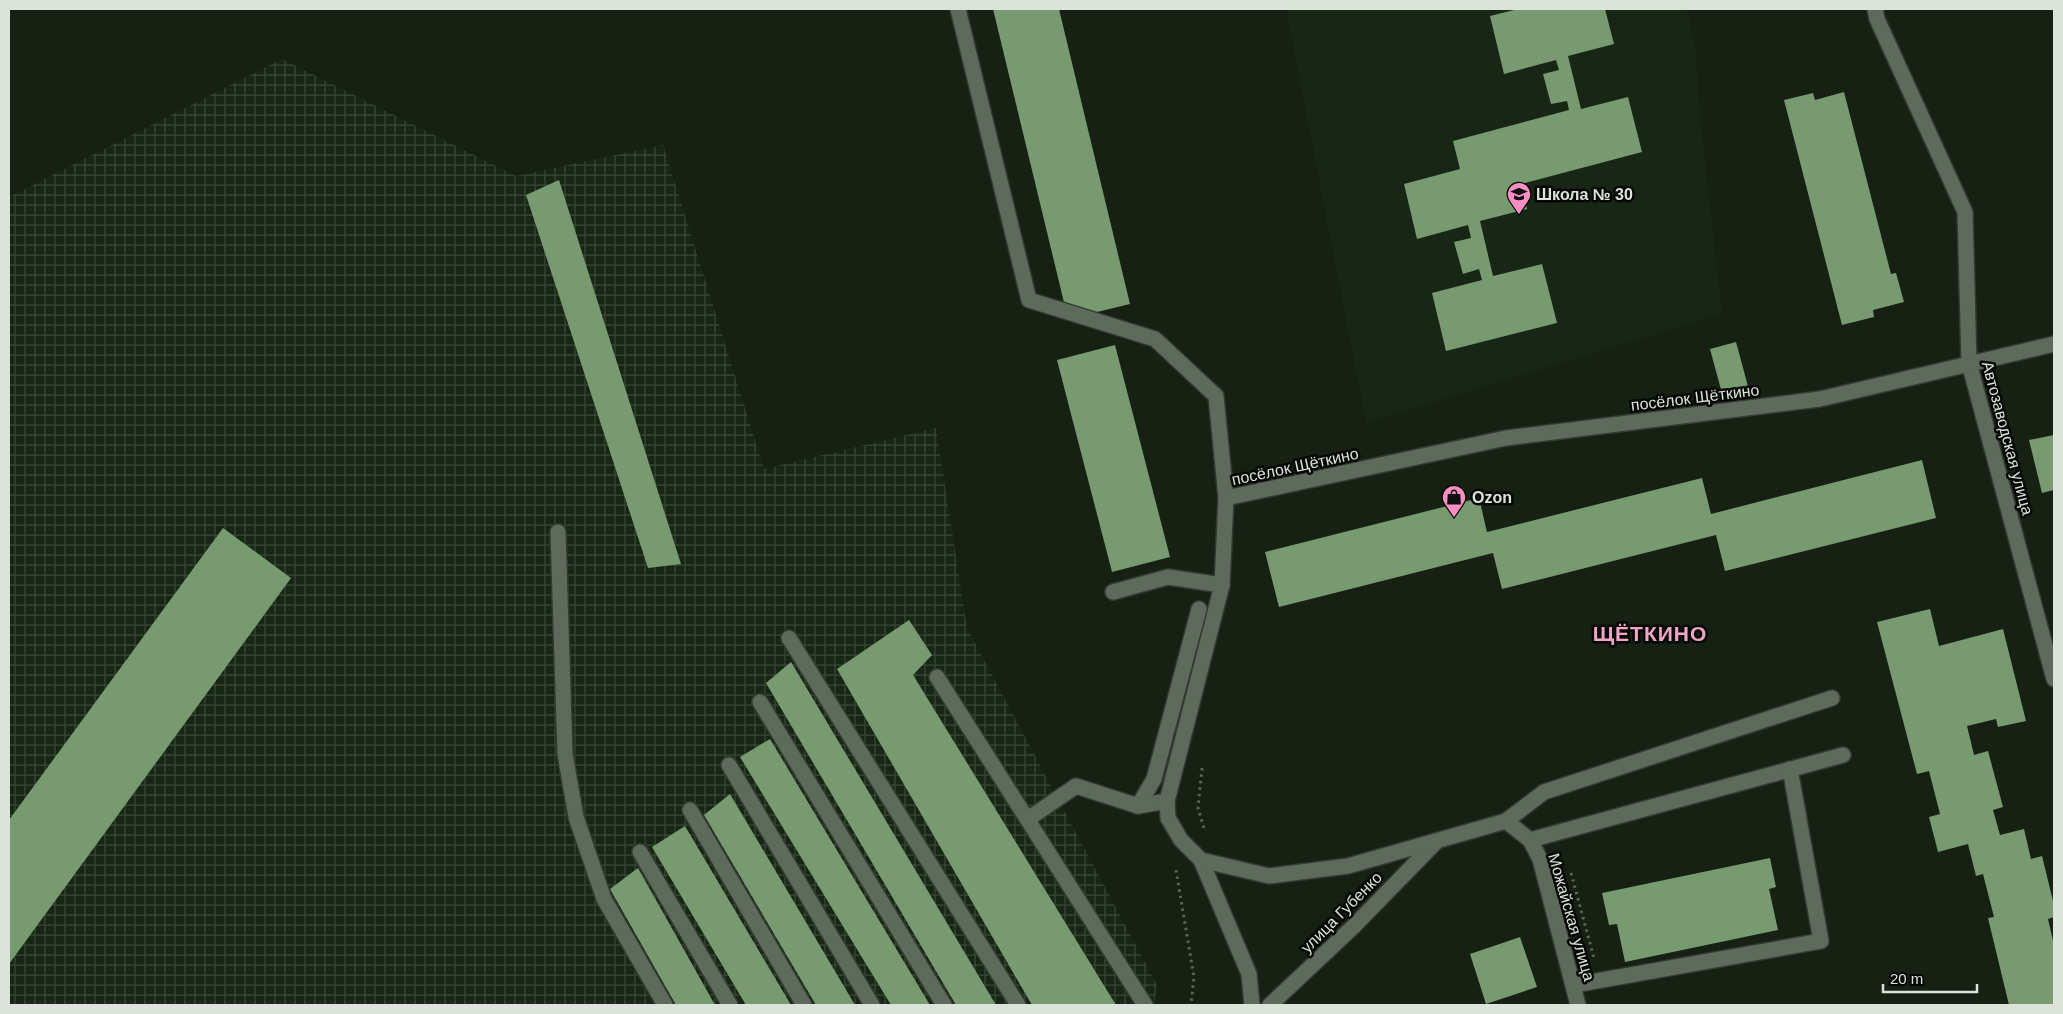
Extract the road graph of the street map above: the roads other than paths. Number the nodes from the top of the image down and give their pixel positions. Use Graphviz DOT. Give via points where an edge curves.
graph roads {
  1 [pos="958,9"];
  2 [pos="1875,9"];
  3 [pos="2054,344"];
  4 [pos="1969,363"];
  5 [pos="1226,498"];
  6 [pos="558,532"];
  7 [pos="1222,585"];
  8 [pos="1113,592"];
  9 [pos="1199,609"];
  10 [pos="789,638"];
  11 [pos="938,677"];
  12 [pos="2054,679"];
  13 [pos="1832,698"];
  14 [pos="760,702"];
  15 [pos="1843,755"];
  16 [pos="729,765"];
  17 [pos="1790,769"];
  18 [pos="1167,801"];
  19 [pos="1138,806"];
  20 [pos="690,810"];
  21 [pos="1028,820"];
  22 [pos="1506,822"];
  23 [pos="1530,840"];
  24 [pos="1436,842"];
  25 [pos="640,852"];
  26 [pos="1201,860"];
  27 [pos="1574,985"];
  28 [pos="664,1005"];
  29 [pos="730,1005"];
  30 [pos="804,1005"];
  31 [pos="872,1005"];
  32 [pos="944,1005"];
  33 [pos="1018,1005"];
  34 [pos="1145,1005"];
  35 [pos="1252,1005"];
  36 [pos="1270,1005"];
  37 [pos="1578,1005"];
  1 -- 5 [label="street" via="1030,300 1155,340 1216,396"];
  2 -- 4 [label="street, Автозаводская улица" via="1877,20 1965,212"];
  3 -- 4 [label="street, посёлок Щёткино"];
  4 -- 5 [label="street, посёлок Щёткино" via="1820,399 1506,438"];
  4 -- 12 [label="street, Автозаводская улица"];
  5 -- 7 [label="street, посёлок Щёткино"];
  6 -- 28 [label="street" via="565,754 576,817 604,899"];
  7 -- 8 [label="street" via="1168,577"];
  7 -- 18 [label="street, посёлок Щёткино"];
  9 -- 19 [label="street" via="1154,779"];
  10 -- 33 [label="street"];
  11 -- 21 [label="street"];
  13 -- 22 [label="street" via="1544,792"];
  14 -- 32 [label="street"];
  15 -- 17 [label="street"];
  16 -- 31 [label="street"];
  17 -- 23 [label="street"];
  17 -- 27 [label="street" via="1820,941"];
  18 -- 19 [label="street"];
  18 -- 26 [label="street, посёлок Щёткино" via="1168,818 1181,840"];
  19 -- 21 [label="street" via="1076,786"];
  20 -- 30 [label="street"];
  21 -- 34 [label="street"];
  22 -- 23 [label="street, Можайская улица"];
  22 -- 24 [label="street"];
  23 -- 27 [label="street, Можайская улица" via="1540,859"];
  24 -- 26 [label="street" via="1348,866 1269,876"];
  24 -- 36 [label="street, улица Губенко"];
  25 -- 29 [label="street"];
  26 -- 35 [label="street" via="1249,974"];
  27 -- 37 [label="street, Можайская улица"];
}
